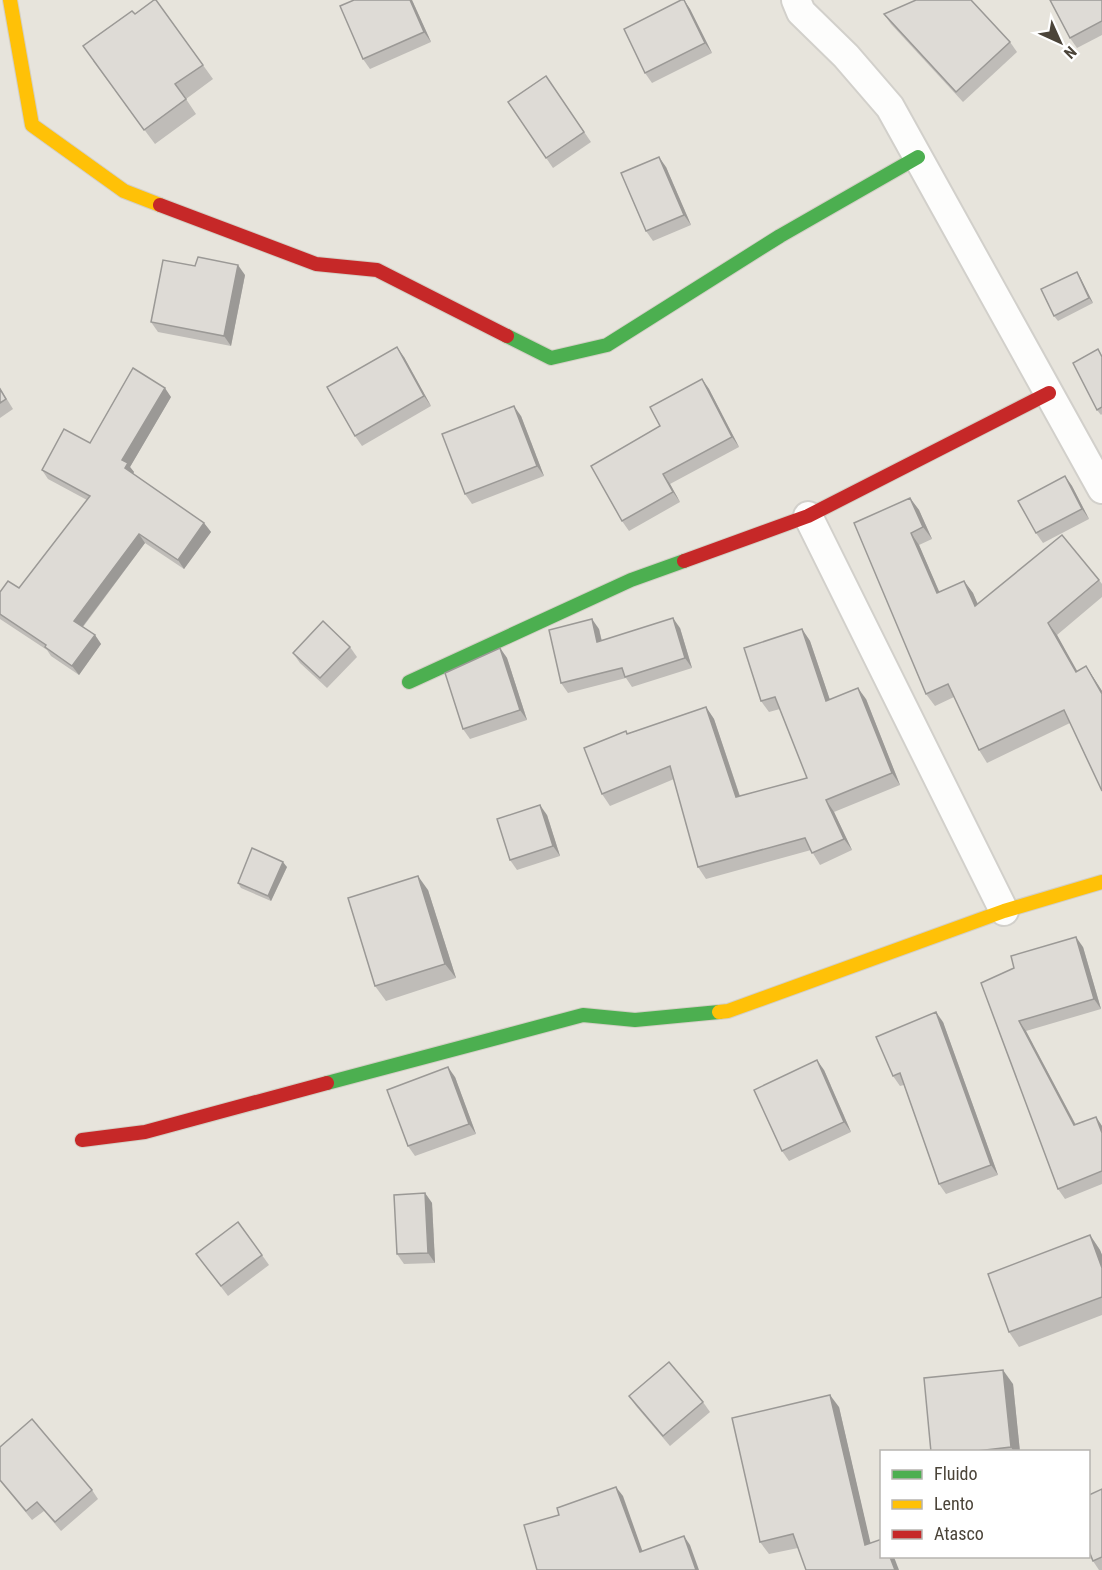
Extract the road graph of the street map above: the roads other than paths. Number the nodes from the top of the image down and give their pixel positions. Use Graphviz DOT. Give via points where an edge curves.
graph roads {
  1 [pos="10,0"];
  2 [pos="796,0"];
  3 [pos="918,157"];
  4 [pos="1049,393"];
  5 [pos="1102,489"];
  6 [pos="808,516"];
  7 [pos="409,682"];
  8 [pos="1102,882"];
  9 [pos="1004,911"];
  10 [pos="82,1140"];
  1 -- 3 [label="street" via="32,125 124,191 316,264 377,270 551,358 608,345 780,236"];
  2 -- 3 [label="street" via="801,12 890,107"];
  3 -- 4 [label="street"];
  4 -- 5 [label="street"];
  4 -- 6 [label="street"];
  6 -- 7 [label="street" via="631,580"];
  6 -- 9 [label="street"];
  8 -- 9 [label="street"];
  9 -- 10 [label="street" via="728,1011 635,1020 583,1015 145,1131"];
}
